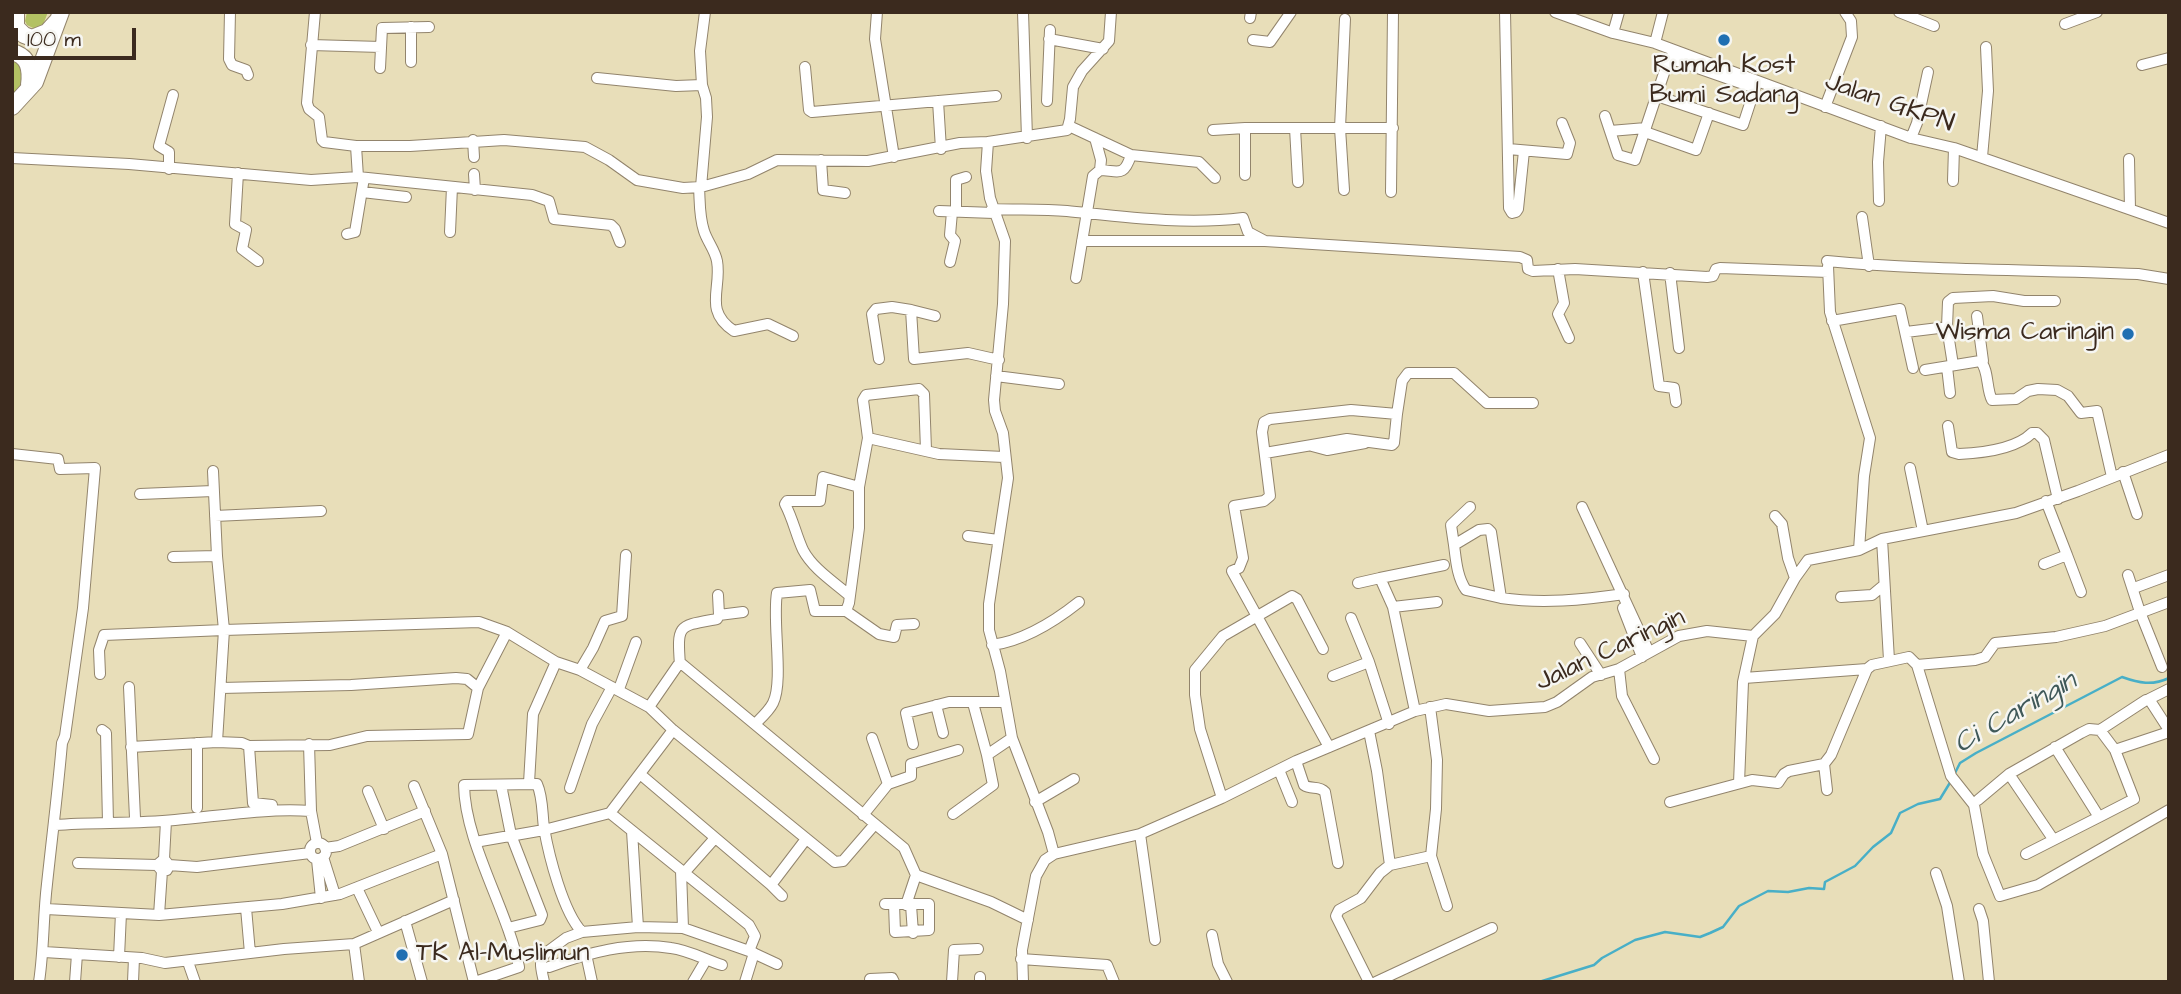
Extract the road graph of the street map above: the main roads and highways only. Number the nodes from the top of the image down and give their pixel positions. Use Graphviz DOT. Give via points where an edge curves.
graph roads {
  1 [pos="14,13"];
  2 [pos="59,16"];
  3 [pos="12,51"];
  4 [pos="29,91"];
  5 [pos="12,107"];
  1 -- 2 [label="highway" via="16,27 32,38 47,32"];
  2 -- 4 [label="highway"];
  3 -- 4 [label="highway" via="29,66"];
  4 -- 5 [label="highway"];
}
